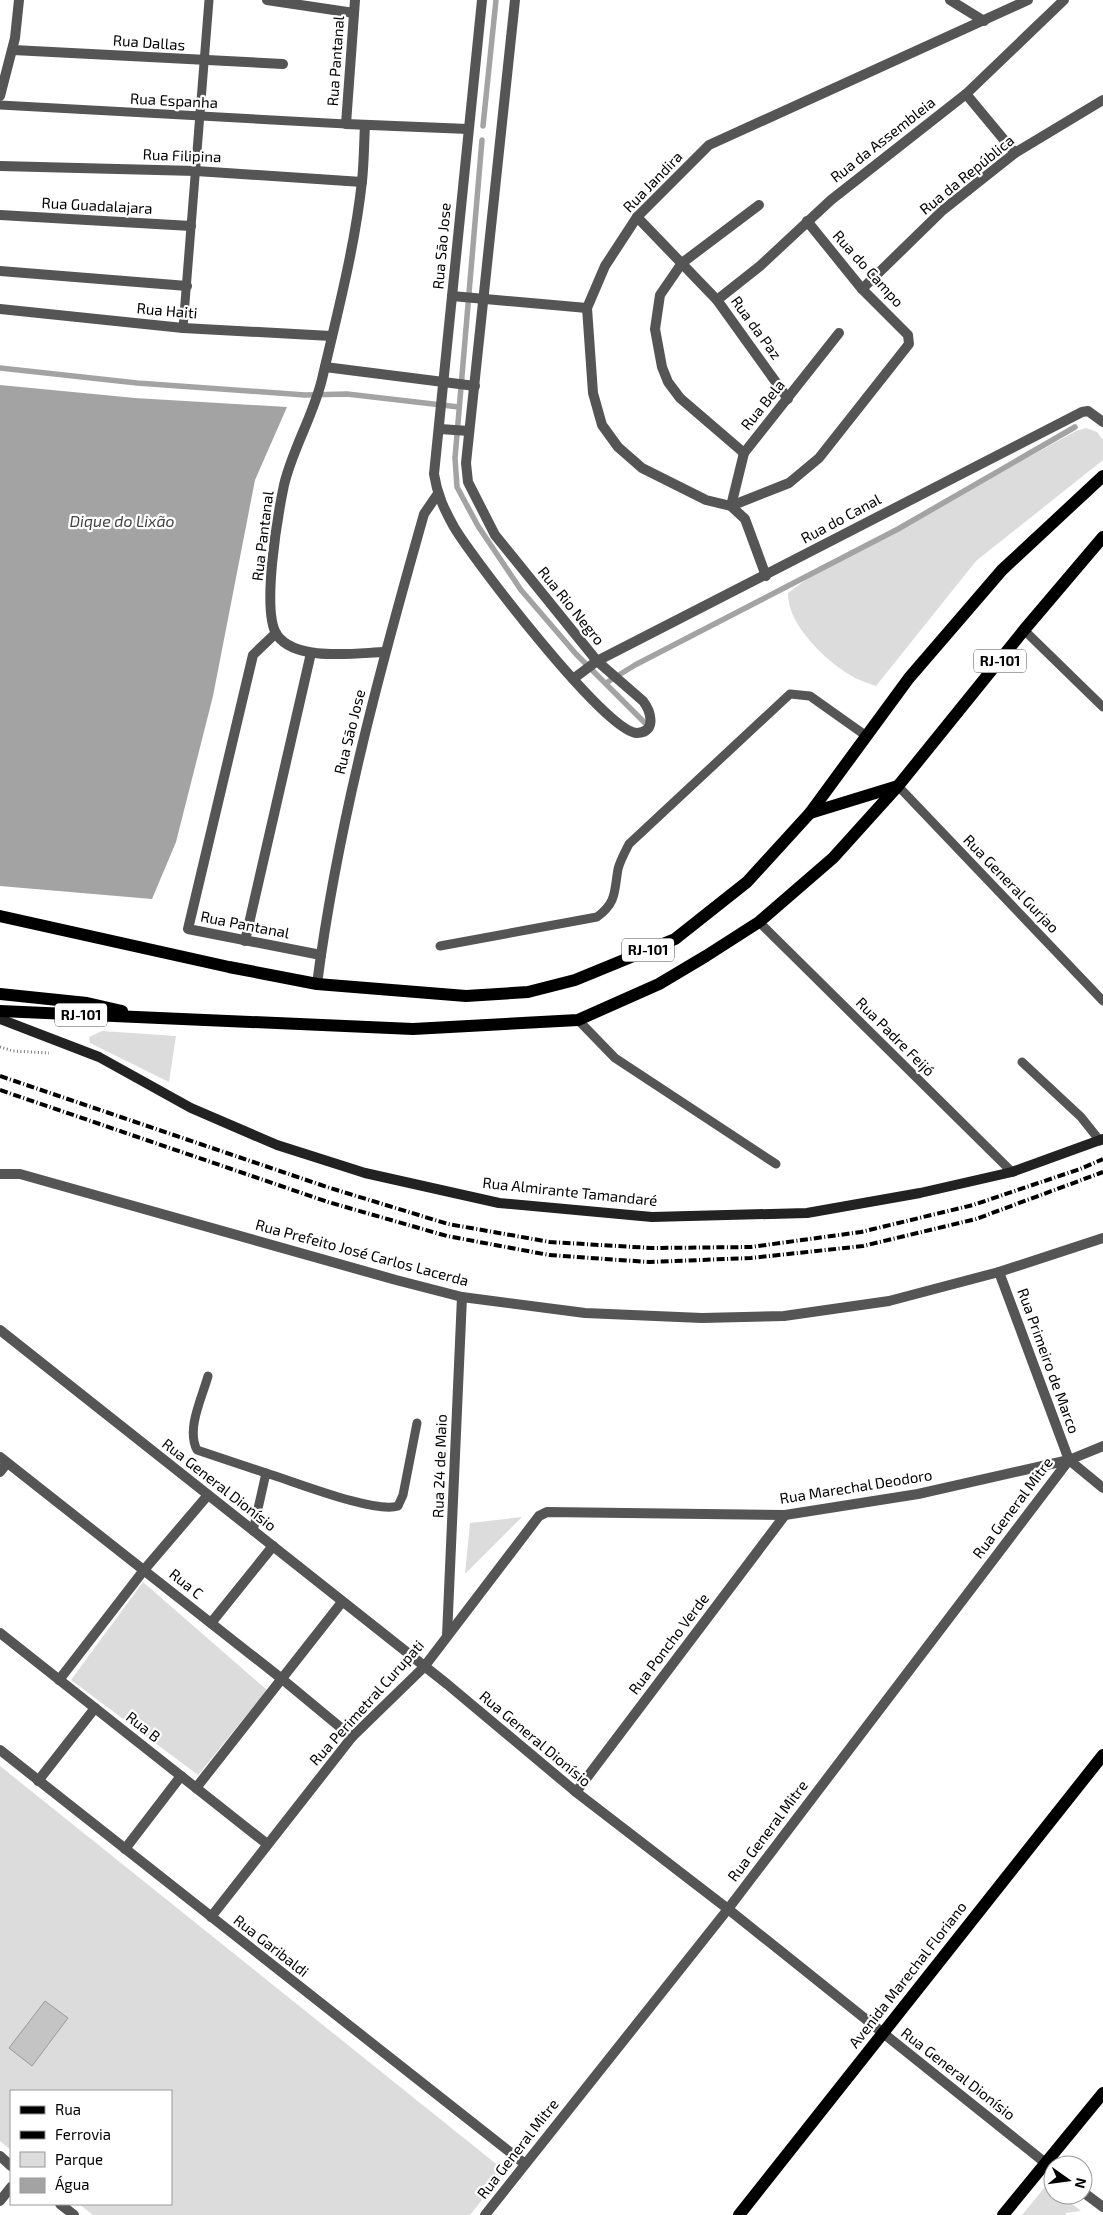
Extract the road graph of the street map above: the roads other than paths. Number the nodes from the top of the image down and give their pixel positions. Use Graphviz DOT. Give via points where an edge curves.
graph roads {
  1 [pos="19,0"];
  2 [pos="209,0"];
  3 [pos="267,0"];
  4 [pos="355,0"];
  5 [pos="482,0"];
  6 [pos="515,0"];
  7 [pos="950,0"];
  8 [pos="1028,0"];
  9 [pos="1064,0"];
  10 [pos="354,13"];
  11 [pos="984,21"];
  12 [pos="13,50"];
  13 [pos="204,61"];
  14 [pos="5,64"];
  15 [pos="283,64"];
  16 [pos="966,94"];
  17 [pos="0,96"];
  18 [pos="1103,100"];
  19 [pos="0,106"];
  20 [pos="200,116"];
  21 [pos="346,124"];
  22 [pos="365,125"];
  23 [pos="468,128"];
  24 [pos="1015,153"];
  25 [pos="0,166"];
  26 [pos="196,171"];
  27 [pos="362,182"];
  28 [pos="759,205"];
  29 [pos="0,215"];
  30 [pos="637,217"];
  31 [pos="807,222"];
  32 [pos="191,226"];
  33 [pos="682,263"];
  34 [pos="0,271"];
  35 [pos="186,286"];
  36 [pos="862,289"];
  37 [pos="454,296"];
  38 [pos="481,297"];
  39 [pos="717,300"];
  40 [pos="587,308"];
  41 [pos="0,309"];
  42 [pos="183,328"];
  43 [pos="839,333"];
  44 [pos="331,336"];
  45 [pos="324,371"];
  46 [pos="447,385"];
  47 [pos="471,385"];
  48 [pos="788,398"];
  49 [pos="1103,422"];
  50 [pos="440,425"];
  51 [pos="461,431"];
  52 [pos="744,453"];
  53 [pos="1103,476"];
  54 [pos="437,495"];
  55 [pos="732,506"];
  56 [pos="1103,537"];
  57 [pos="766,576"];
  58 [pos="1024,630"];
  59 [pos="276,633"];
  60 [pos="385,652"];
  61 [pos="311,653"];
  62 [pos="594,663"];
  63 [pos="577,677"];
  64 [pos="1103,707"];
  65 [pos="637,733"];
  66 [pos="865,735"];
  67 [pos="898,786"];
  68 [pos="810,814"];
  69 [pos="0,916"];
  70 [pos="758,922"];
  71 [pos="245,940"];
  72 [pos="440,946"];
  73 [pos="321,955"];
  74 [pos="317,984"];
  75 [pos="0,994"];
  76 [pos="1103,1001"];
  77 [pos="0,1011"];
  78 [pos="0,1019"];
  79 [pos="161,1019"];
  80 [pos="578,1020"];
  81 [pos="1022,1062"];
  82 [pos="1102,1140"];
  83 [pos="776,1164"];
  84 [pos="1012,1172"];
  85 [pos="0,1174"];
  86 [pos="1103,1238"];
  87 [pos="999,1272"];
  88 [pos="462,1297"];
  89 [pos="0,1330"];
  90 [pos="208,1376"];
  91 [pos="416,1423"];
  92 [pos="1103,1446"];
  93 [pos="4,1460"];
  94 [pos="1069,1460"];
  95 [pos="0,1472"];
  96 [pos="266,1473"];
  97 [pos="1103,1488"];
  98 [pos="208,1495"];
  99 [pos="547,1512"];
  100 [pos="786,1515"];
  101 [pos="253,1531"];
  102 [pos="273,1546"];
  103 [pos="144,1570"];
  104 [pos="342,1602"];
  105 [pos="211,1623"];
  106 [pos="0,1634"];
  107 [pos="446,1636"];
  108 [pos="424,1666"];
  109 [pos="282,1679"];
  110 [pos="59,1680"];
  111 [pos="94,1708"];
  112 [pos="352,1737"];
  113 [pos="0,1750"];
  114 [pos="1103,1755"];
  115 [pos="181,1776"];
  116 [pos="38,1781"];
  117 [pos="196,1788"];
  118 [pos="576,1792"];
  119 [pos="267,1844"];
  120 [pos="125,1849"];
  121 [pos="728,1908"];
  122 [pos="211,1918"];
  123 [pos="883,2034"];
  124 [pos="1103,2093"];
  125 [pos="1056,2155"];
  126 [pos="0,2156"];
  127 [pos="1043,2160"];
  128 [pos="525,2164"];
  129 [pos="10,2165"];
  130 [pos="1043,2172"];
  131 [pos="10,2188"];
  132 [pos="0,2201"];
  133 [pos="61,2205"];
  134 [pos="74,2215"];
  135 [pos="485,2215"];
  136 [pos="739,2215"];
  137 [pos="1003,2215"];
  1 -- 12 [label="street"];
  2 -- 13 [label="lane"];
  3 -- 10 [label="street"];
  4 -- 10 [label="street, Rua Pantanal"];
  5 -- 23 [label="street, Rua Sāo Jose"];
  6 -- 38 [label="street"];
  7 -- 11 [label="street"];
  8 -- 11 [label="street, Rua Jandira"];
  9 -- 16 [label="street, Rua da Assembleia"];
  10 -- 21 [label="street, Rua Pantanal"];
  11 -- 30 [label="street, Rua Jandira" via="709,146"];
  12 -- 13 [label="street, Rua Dallas"];
  12 -- 14 [label="street"];
  13 -- 15 [label="street, Rua Dallas"];
  13 -- 20 [label="lane"];
  14 -- 17 [label="street"];
  16 -- 24 [label="street"];
  16 -- 31 [label="street, Rua da Assembleia"];
  18 -- 24 [label="street, Rua da República"];
  19 -- 20 [label="lane, Rua Espanha"];
  20 -- 21 [label="lane, Rua Espanha"];
  20 -- 26 [label="lane"];
  21 -- 22 [label="street"];
  22 -- 23 [label="street"];
  22 -- 27 [label="street, Rua Pantanal"];
  23 -- 37 [label="street, Rua Sāo Jose"];
  24 -- 36 [label="street, Rua da República" via="943,210"];
  25 -- 26 [label="street, Rua Filipina"];
  26 -- 27 [label="street, Rua Filipina"];
  26 -- 32 [label="lane"];
  27 -- 44 [label="street, Rua Pantanal"];
  28 -- 33 [label="street"];
  29 -- 32 [label="street, Rua Guadalajara"];
  30 -- 33 [label="street, Rua da Paz"];
  30 -- 40 [label="street, Rua Jandira" via="605,266"];
  31 -- 36 [label="street, Rua do Campo"];
  31 -- 39 [label="street, Rua da Assembleia"];
  32 -- 35 [label="lane"];
  33 -- 39 [label="street, Rua da Paz"];
  33 -- 52 [label="street" via="660,295 656,313 655,329 662,367 680,398"];
  34 -- 35 [label="street"];
  35 -- 42 [label="lane"];
  36 -- 55 [label="street, Rua do Campo" via="908,335 909,344 819,458 789,483"];
  37 -- 38 [label="street"];
  37 -- 46 [label="street, Rua Sāo Jose"];
  38 -- 40 [label="street"];
  38 -- 47 [label="street"];
  39 -- 48 [label="street, Rua da Paz"];
  40 -- 55 [label="street, Rua Jandira" via="593,393 602,425 642,468 706,500"];
  41 -- 42 [label="street, Rua Haiti"];
  42 -- 44 [label="street, Rua Haiti"];
  43 -- 48 [label="street, Rua Bela"];
  44 -- 45 [label="street, Rua Pantanal"];
  45 -- 46 [label="street"];
  45 -- 59 [label="street, Rua Pantanal" via="283,494 272,559 270,615"];
  46 -- 47 [label="street"];
  46 -- 50 [label="street, Rua Sāo Jose"];
  47 -- 51 [label="street"];
  48 -- 52 [label="street, Rua Bela"];
  49 -- 57 [label="street, Rua do Canal" via="1088,411 1082,412"];
  50 -- 51 [label="street"];
  50 -- 54 [label="street, Rua Sāo Jose" via="434,474"];
  51 -- 62 [label="street, Rua Rio Negro" via="468,482 495,535"];
  52 -- 55 [label="street, Rua Bela"];
  53 -- 66 [label="main road, RJ-101" via="1002,570 909,678"];
  54 -- 60 [label="street, Rua Sāo Jose" via="424,514"];
  54 -- 63 [label="street, Rua Sāo Jose" via="454,528 495,583"];
  55 -- 57 [label="street" via="745,519"];
  56 -- 58 [label="main road, RJ-101"];
  57 -- 62 [label="street, Rua do Canal"];
  58 -- 64 [label="lane"];
  58 -- 67 [label="main road, RJ-101"];
  59 -- 61 [label="street" via="286,646"];
  59 -- 71 [label="street, Rua Pantanal" via="253,656 188,928"];
  60 -- 61 [label="street"];
  60 -- 73 [label="street, Rua Sāo Jose" via="350,793"];
  61 -- 71 [label="street"];
  62 -- 63 [label="street, Rua do Canal"];
  62 -- 65 [label="street, Rua Rio Negro" via="643,701 652,715 650,724"];
  63 -- 65 [label="street, Rua Sāo Jose" via="610,716"];
  66 -- 68 [label="main road, RJ-101"];
  66 -- 72 [label="lane" via="810,696 790,694 629,844 618,867 614,900 597,917"];
  67 -- 68 [label="main road"];
  67 -- 70 [label="main road, RJ-101" via="833,858"];
  67 -- 76 [label="lane, Rua General Gurjao"];
  68 -- 74 [label="main road, RJ-101" via="747,882 675,939 575,980 528,992 466,996"];
  69 -- 74 [label="main road, RJ-101"];
  70 -- 80 [label="main road, RJ-101" via="659,984"];
  70 -- 84 [label="lane, Rua Padre Feijó"];
  71 -- 73 [label="street, Rua Pantanal"];
  73 -- 74 [label="street, Rua Sāo Jose"];
  75 -- 79 [label="main road" via="87,1003"];
  77 -- 79 [label="main road, RJ-101"];
  78 -- 84 [label="main road, Rua Almirante Tamandaré" via="99,1057 191,1108 277,1145 364,1173 499,1204 652,1217 807,1212 920,1193"];
  79 -- 80 [label="main road, RJ-101" via="413,1029"];
  80 -- 83 [label="lane" via="615,1058"];
  81 -- 82 [label="lane"];
  82 -- 84 [label="main road, Rua Almirante Tamandaré"];
  85 -- 88 [label="street, Rua Prefeito José Carlos Lacerda" via="20,1174"];
  86 -- 87 [label="street, Rua Prefeito José Carlos Lacerda"];
  87 -- 88 [label="street, Rua Prefeito José Carlos Lacerda" via="888,1301 784,1316 702,1318 585,1313"];
  87 -- 94 [label="street, Rua Primeiro de Marco"];
  88 -- 107 [label="street, Rua 24 de Maio"];
  89 -- 98 [label="street, Rua General Dionísio"];
  90 -- 96 [label="lane" via="194,1423 192,1441 197,1450"];
  91 -- 96 [label="lane" via="403,1495 398,1506 390,1509"];
  92 -- 94 [label="street, Rua Marechal Deodoro"];
  93 -- 95 [label="street"];
  93 -- 103 [label="street, Rua C"];
  94 -- 97 [label="street"];
  94 -- 100 [label="street, Rua Marechal Deodoro" via="918,1494"];
  94 -- 121 [label="street, Rua General Mitre"];
  96 -- 101 [label="lane"];
  98 -- 101 [label="street, Rua General Dionísio"];
  98 -- 103 [label="street"];
  99 -- 100 [label="street, Rua Marechal Deodoro"];
  99 -- 107 [label="street, Rua Perimetral Curupati" via="534,1521"];
  100 -- 118 [label="street, Rua Poncho Verde"];
  101 -- 102 [label="street, Rua General Dionísio"];
  102 -- 104 [label="street, Rua General Dionísio"];
  102 -- 105 [label="street"];
  103 -- 105 [label="street, Rua C"];
  103 -- 110 [label="street"];
  104 -- 108 [label="street, Rua General Dionísio"];
  104 -- 109 [label="street"];
  105 -- 109 [label="street, Rua C"];
  106 -- 110 [label="street, Rua B"];
  107 -- 108 [label="street, Rua Perimetral Curupati"];
  108 -- 112 [label="street, Rua Perimetral Curupati"];
  108 -- 118 [label="street, Rua General Dionísio"];
  109 -- 112 [label="street, Rua C"];
  109 -- 117 [label="street"];
  110 -- 111 [label="street, Rua B"];
  111 -- 115 [label="street, Rua B"];
  111 -- 116 [label="street"];
  112 -- 119 [label="street, Rua Perimetral Curupati"];
  113 -- 116 [label="street, Rua Garibaldi"];
  114 -- 123 [label="main road, Avenida Marechal Floriano"];
  115 -- 117 [label="street, Rua B"];
  115 -- 120 [label="street"];
  116 -- 120 [label="street, Rua Garibaldi"];
  117 -- 119 [label="street, Rua B"];
  118 -- 121 [label="street, Rua General Dionísio"];
  119 -- 122 [label="street, Rua Perimetral Curupati"];
  120 -- 122 [label="street, Rua Garibaldi"];
  121 -- 123 [label="street, Rua General Dionísio"];
  121 -- 128 [label="street, Rua General Mitre"];
  122 -- 128 [label="street, Rua Garibaldi"];
  123 -- 127 [label="street, Rua General Dionísio"];
  123 -- 136 [label="main road, Avenida Marechal Floriano"];
  124 -- 125 [label="main road"];
  126 -- 129 [label="street"];
  128 -- 135 [label="street, Rua General Mitre"];
  130 -- 137 [label="main road"];
  131 -- 132 [label="street"];
  133 -- 134 [label="street"];
}
